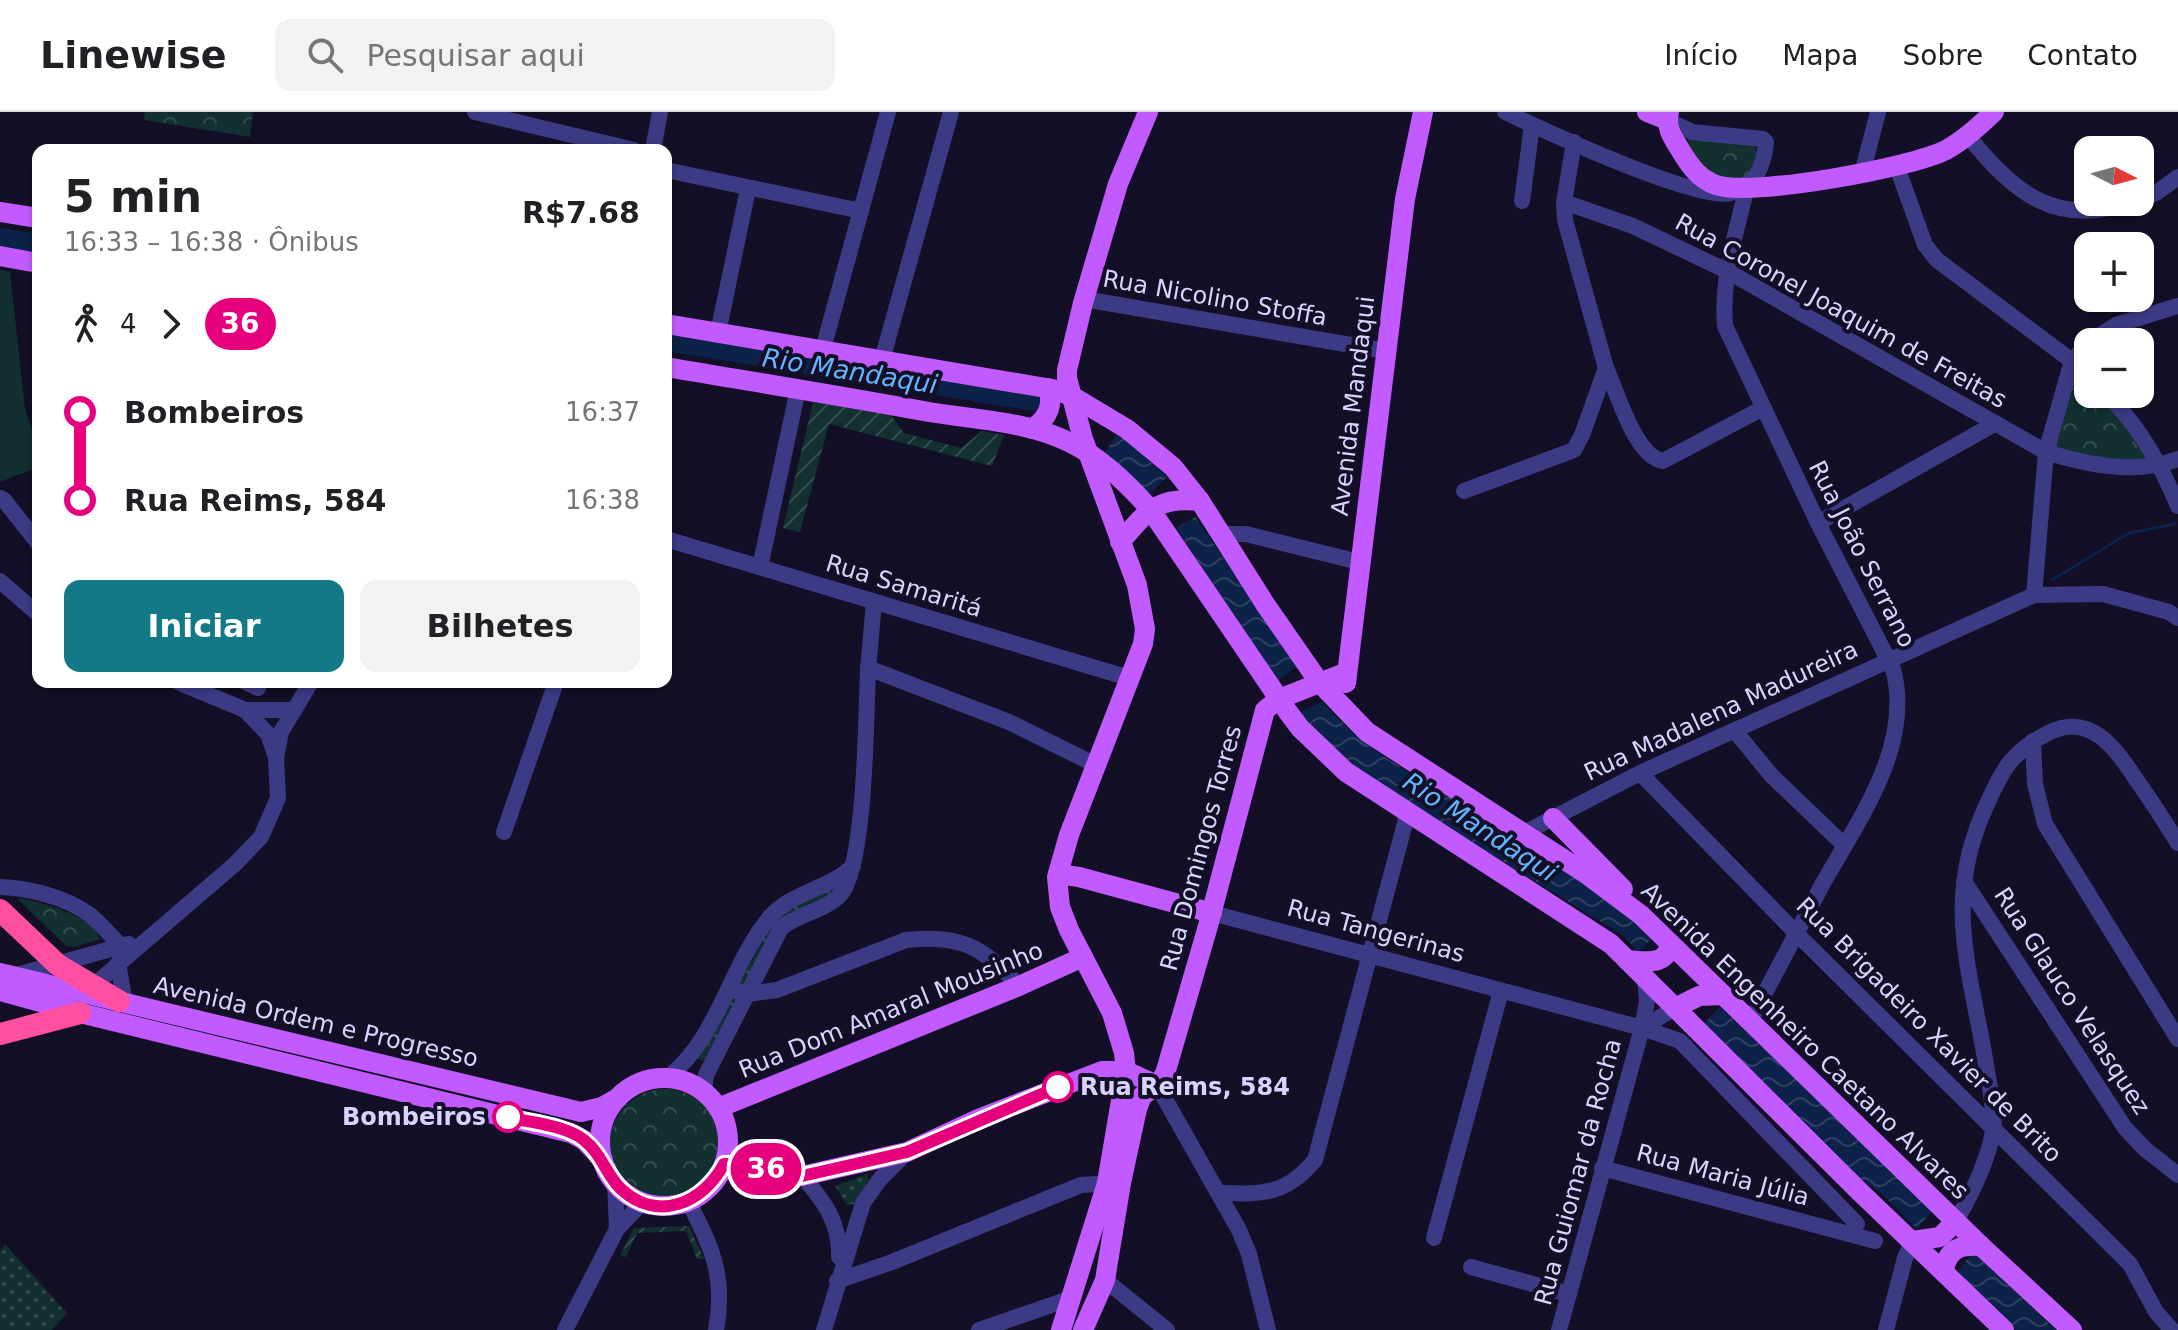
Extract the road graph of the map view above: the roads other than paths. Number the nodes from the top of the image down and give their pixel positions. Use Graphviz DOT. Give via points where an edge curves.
graph roads {
  1 [pos="475,112"];
  2 [pos="660,112"];
  3 [pos="888,112"];
  4 [pos="951,112"];
  5 [pos="1148,112"];
  6 [pos="1423,112"];
  7 [pos="1505,112"];
  8 [pos="1647,112"];
  9 [pos="1878,112"];
  10 [pos="1994,112"];
  11 [pos="1668,116"];
  12 [pos="1532,125"];
  13 [pos="1968,136"];
  14 [pos="1574,142"];
  15 [pos="609,144"];
  16 [pos="654,144"];
  17 [pos="1897,167"];
  18 [pos="672,171"];
  19 [pos="1862,174"];
  20 [pos="2178,177"];
  21 [pos="1747,187"];
  22 [pos="748,189"];
  23 [pos="2154,194"];
  24 [pos="1522,201"];
  25 [pos="1564,202"];
  26 [pos="861,211"];
  27 [pos="2074,211"];
  28 [pos="0,212"];
  29 [pos="32,217"];
  30 [pos="0,256"];
  31 [pos="32,262"];
  32 [pos="1727,271"];
  33 [pos="1084,299"];
  34 [pos="2178,306"];
  35 [pos="672,325"];
  36 [pos="2111,328"];
  37 [pos="718,333"];
  38 [pos="823,349"];
  39 [pos="1386,351"];
  40 [pos="2074,359"];
  41 [pos="882,360"];
  42 [pos="2072,361"];
  43 [pos="672,368"];
  44 [pos="1606,368"];
  45 [pos="1048,388"];
  46 [pos="798,389"];
  47 [pos="1072,396"];
  48 [pos="1763,408"];
  49 [pos="2121,408"];
  50 [pos="1996,423"];
  51 [pos="1032,429"];
  52 [pos="2046,452"];
  53 [pos="1088,454"];
  54 [pos="2178,459"];
  55 [pos="2160,466"];
  56 [pos="1464,491"];
  57 [pos="0,498"];
  58 [pos="1200,501"];
  59 [pos="2178,506"];
  60 [pos="1150,509"];
  61 [pos="1818,523"];
  62 [pos="1220,534"];
  63 [pos="32,536"];
  64 [pos="672,541"];
  65 [pos="1120,542"];
  66 [pos="1359,562"];
  67 [pos="760,567"];
  68 [pos="0,581"];
  69 [pos="2034,595"];
  70 [pos="874,602"];
  71 [pos="32,609"];
  72 [pos="2175,613"];
  73 [pos="1888,660"];
  74 [pos="868,668"];
  75 [pos="1347,672"];
  76 [pos="1129,678"];
  77 [pos="1319,682"];
  78 [pos="192,688"];
  79 [pos="307,688"];
  80 [pos="554,688"];
  81 [pos="1279,699"];
  82 [pos="1340,707"];
  83 [pos="245,710"];
  84 [pos="293,710"];
  85 [pos="1735,731"];
  86 [pos="2033,741"];
  87 [pos="276,758"];
  88 [pos="1096,765"];
  89 [pos="1640,773"];
  90 [pos="1408,812"];
  91 [pos="1553,818"];
  92 [pos="504,832"];
  93 [pos="1524,833"];
  94 [pos="2178,843"];
  95 [pos="1844,845"];
  96 [pos="854,865"];
  97 [pos="1058,874"];
  98 [pos="1964,881"];
  99 [pos="0,887"];
  100 [pos="0,910"];
  101 [pos="1212,913"];
  102 [pos="1641,915"];
  103 [pos="102,927"];
  104 [pos="1797,934"];
  105 [pos="1670,943"];
  106 [pos="104,951"];
  107 [pos="120,954"];
  108 [pos="1369,956"];
  109 [pos="1083,957"];
  110 [pos="1627,960"];
  111 [pos="58,965"];
  112 [pos="1645,978"];
  113 [pos="4,980"];
  114 [pos="1019,986"];
  115 [pos="730,989"];
  116 [pos="1501,991"];
  117 [pos="747,994"];
  118 [pos="1723,995"];
  119 [pos="85,997"];
  120 [pos="122,1002"];
  121 [pos="1678,1011"];
  122 [pos="1750,1021"];
  123 [pos="1642,1028"];
  124 [pos="0,1034"];
  125 [pos="2178,1039"];
  126 [pos="1680,1041"];
  127 [pos="1126,1071"];
  128 [pos="667,1078"];
  129 [pos="1157,1085"];
  130 [pos="704,1092"];
  131 [pos="618,1098"];
  132 [pos="718,1108"];
  133 [pos="1993,1130"];
  134 [pos="907,1152"];
  135 [pos="603,1160"];
  136 [pos="724,1164"];
  137 [pos="1602,1168"];
  138 [pos="2178,1175"];
  139 [pos="802,1176"];
  140 [pos="615,1183"];
  141 [pos="1114,1183"];
  142 [pos="1218,1193"];
  143 [pos="688,1201"];
  144 [pos="643,1202"];
  145 [pos="863,1203"];
  146 [pos="1880,1210"];
  147 [pos="831,1211"];
  148 [pos="1956,1221"];
  149 [pos="1857,1224"];
  150 [pos="617,1229"];
  151 [pos="1832,1229"];
  152 [pos="1434,1238"];
  153 [pos="1875,1241"];
  154 [pos="1913,1241"];
  155 [pos="1981,1246"];
  156 [pos="1471,1267"];
  157 [pos="1944,1270"];
  158 [pos="838,1278"];
  159 [pos="1105,1280"];
  160 [pos="1569,1294"];
  161 [pos="1069,1299"];
  162 [pos="565,1330"];
  163 [pos="716,1330"];
  164 [pos="824,1330"];
  165 [pos="979,1330"];
  166 [pos="1061,1330"];
  167 [pos="1083,1330"];
  168 [pos="1167,1330"];
  169 [pos="1268,1330"];
  170 [pos="1559,1330"];
  171 [pos="1886,1330"];
  172 [pos="2004,1330"];
  173 [pos="2072,1330"];
  174 [pos="2172,1330"];
  1 -- 15 [label="street"];
  2 -- 16 [label="street"];
  3 -- 26 [label="street"];
  4 -- 41 [label="street"];
  5 -- 33 [label="main road" via="1118,184"];
  6 -- 39 [label="main road, Avenida Mandaqui" via="1405,199"];
  7 -- 12 [label="street"];
  8 -- 11 [label="main road"];
  9 -- 19 [label="street"];
  10 -- 13 [label="main road"];
  11 -- 21 [label="main road" via="1669,131 1697,174 1720,186"];
  11 -- 21 [label="street, Rua João Serrano" via="1692,132 1765,140 1765,157"];
  12 -- 14 [label="street"];
  12 -- 24 [label="street"];
  13 -- 17 [label="main road"];
  13 -- 27 [label="street" via="2027,196"];
  14 -- 21 [label="street" via="1712,195"];
  14 -- 25 [label="street"];
  17 -- 19 [label="main road"];
  17 -- 42 [label="street" via="1925,245 1937,260"];
  18 -- 22 [label="street"];
  19 -- 21 [label="main road"];
  20 -- 23 [label="street"];
  21 -- 32 [label="street, Rua João Serrano"];
  22 -- 26 [label="street"];
  22 -- 37 [label="street"];
  25 -- 32 [label="street, Rua Coronel Joaquim de Freitas" via="1633,226"];
  25 -- 44 [label="street"];
  26 -- 38 [label="street"];
  28 -- 29 [label="main road"];
  30 -- 31 [label="main road"];
  32 -- 48 [label="street, Rua João Serrano" via="1725,326"];
  32 -- 50 [label="street, Rua Coronel Joaquim de Freitas"];
  33 -- 39 [label="street, Rua Nicolino Stoffa"];
  33 -- 47 [label="main road" via="1067,370"];
  34 -- 36 [label="street"];
  35 -- 37 [label="main road, Avenida Engenheiro Caetano Alvares"];
  37 -- 38 [label="main road, Avenida Engenheiro Caetano Alvares"];
  38 -- 41 [label="main road, Avenida Engenheiro Caetano Alvares"];
  39 -- 66 [label="main road, Avenida Mandaqui"];
  40 -- 42 [label="street"];
  41 -- 45 [label="main road, Avenida Engenheiro Caetano Alvares"];
  42 -- 52 [label="street"];
  43 -- 46 [label="main road"];
  44 -- 48 [label="street" via="1640,446 1658,461"];
  44 -- 56 [label="street" via="1574,450"];
  45 -- 47 [label="main road, Avenida Engenheiro Caetano Alvares"];
  45 -- 51 [label="main road" via="1048,413"];
  46 -- 51 [label="main road"];
  46 -- 67 [label="street"];
  47 -- 53 [label="main road"];
  47 -- 58 [label="main road, Avenida Engenheiro Caetano Alvares" via="1127,429 1173,467"];
  48 -- 61 [label="street, Rua João Serrano"];
  49 -- 55 [label="street"];
  50 -- 52 [label="street, Rua Coronel Joaquim de Freitas"];
  50 -- 61 [label="street"];
  51 -- 53 [label="main road"];
  52 -- 55 [label="street, Rua Coronel Joaquim de Freitas" via="2090,465"];
  52 -- 69 [label="street"];
  53 -- 60 [label="main road"];
  53 -- 65 [label="main road"];
  54 -- 55 [label="street"];
  55 -- 59 [label="street"];
  57 -- 63 [label="street"];
  58 -- 60 [label="main road" via="1180,499"];
  58 -- 62 [label="main road, Avenida Engenheiro Caetano Alvares"];
  60 -- 65 [label="main road"];
  60 -- 81 [label="main road"];
  61 -- 73 [label="street, Rua João Serrano"];
  62 -- 66 [label="street" via="1246,534"];
  62 -- 77 [label="main road, Avenida Engenheiro Caetano Alvares"];
  64 -- 67 [label="street, Rua Samaritá"];
  65 -- 76 [label="main road" via="1137,585 1145,629"];
  66 -- 75 [label="main road, Avenida Mandaqui"];
  67 -- 70 [label="street, Rua Samaritá"];
  68 -- 71 [label="street"];
  69 -- 72 [label="street, Rua Madalena Madureira" via="2103,594"];
  69 -- 73 [label="street, Rua Madalena Madureira"];
  70 -- 74 [label="street"];
  70 -- 76 [label="street, Rua Samaritá"];
  73 -- 85 [label="street, Rua Madalena Madureira"];
  73 -- 95 [label="street, Rua João Serrano" via="1896,691 1889,752 1877,786"];
  74 -- 88 [label="street" via="1009,722"];
  74 -- 96 [label="street"];
  75 -- 77 [label="main road"];
  75 -- 82 [label="main road, Avenida Mandaqui"];
  76 -- 88 [label="main road"];
  77 -- 81 [label="main road"];
  77 -- 82 [label="main road, Avenida Engenheiro Caetano Alvares"];
  78 -- 83 [label="street"];
  79 -- 84 [label="street"];
  80 -- 92 [label="street"];
  81 -- 90 [label="main road" via="1300,728 1346,772"];
  81 -- 101 [label="main road, Rua Domingos Torres" via="1265,710"];
  82 -- 93 [label="main road, Avenida Engenheiro Caetano Alvares" via="1367,732"];
  83 -- 84 [label="street"];
  83 -- 87 [label="street" via="268,734"];
  84 -- 87 [label="street"];
  85 -- 89 [label="street, Rua Madalena Madureira"];
  85 -- 95 [label="street" via="1771,775"];
  86 -- 94 [label="street" via="2069,727 2096,733 2113,745"];
  86 -- 98 [label="street" via="2004,768 1975,830"];
  86 -- 125 [label="street" via="2035,784 2045,824"];
  87 -- 107 [label="street" via="278,798 261,837 146,939"];
  88 -- 97 [label="main road"];
  89 -- 91 [label="street, Rua Madalena Madureira"];
  89 -- 104 [label="street, Rua Brigadeiro Xavier de Brito"];
  90 -- 108 [label="street"];
  90 -- 110 [label="main road" via="1577,920"];
  91 -- 93 [label="street, Rua Madalena Madureira"];
  91 -- 102 [label="main road" via="1632,899"];
  93 -- 102 [label="main road, Avenida Engenheiro Caetano Alvares"];
  95 -- 104 [label="street, Rua João Serrano"];
  96 -- 115 [label="street" via="842,877 771,915"];
  96 -- 117 [label="street" via="840,896 781,928"];
  97 -- 101 [label="main road, Rua Tangerinas"];
  97 -- 109 [label="main road" via="1060,907"];
  98 -- 133 [label="street" via="1965,965"];
  98 -- 138 [label="street, Rua Glauco Velasquez" via="2125,1128"];
  99 -- 103 [label="street" via="59,900"];
  100 -- 111 [label="highway"];
  101 -- 108 [label="street, Rua Tangerinas"];
  101 -- 129 [label="main road, Rua Domingos Torres" via="1165,1074"];
  102 -- 105 [label="main road, Avenida Engenheiro Caetano Alvares"];
  103 -- 106 [label="street"];
  103 -- 107 [label="street"];
  104 -- 122 [label="street, Rua João Serrano"];
  104 -- 133 [label="street, Rua Brigadeiro Xavier de Brito"];
  105 -- 110 [label="main road" via="1658,961"];
  105 -- 118 [label="main road, Avenida Engenheiro Caetano Alvares"];
  106 -- 107 [label="street"];
  106 -- 111 [label="street"];
  107 -- 119 [label="street"];
  107 -- 120 [label="street"];
  108 -- 116 [label="street, Rua Tangerinas"];
  108 -- 142 [label="street" via="1315,1160 1301,1177 1277,1190"];
  109 -- 114 [label="main road, Rua Dom Amaral Mousinho"];
  109 -- 127 [label="main road" via="1112,1013"];
  110 -- 112 [label="main road"];
  111 -- 113 [label="street"];
  111 -- 119 [label="highway"];
  112 -- 121 [label="main road"];
  112 -- 123 [label="street, Rua Guiomar da Rocha"];
  113 -- 119 [label="main road, Avenida Ordem e Progresso"];
  114 -- 117 [label="street" via="979,949 960,940 929,937 906,940 777,990"];
  114 -- 132 [label="main road, Rua Dom Amaral Mousinho"];
  115 -- 117 [label="street"];
  115 -- 128 [label="street" via="701,1040"];
  116 -- 123 [label="street, Rua Tangerinas"];
  116 -- 152 [label="street"];
  117 -- 130 [label="street" via="706,1075"];
  118 -- 121 [label="main road" via="1699,996"];
  118 -- 122 [label="main road, Avenida Engenheiro Caetano Alvares"];
  119 -- 120 [label="highway"];
  119 -- 124 [label="highway"];
  119 -- 135 [label="main road, Avenida Ordem e Progresso" via="571,1133"];
  120 -- 131 [label="main road, Avenida Ordem e Progresso" via="581,1112"];
  121 -- 123 [label="street, Rua Guiomar da Rocha"];
  121 -- 126 [label="street"];
  121 -- 146 [label="main road"];
  122 -- 148 [label="main road, Avenida Engenheiro Caetano Alvares"];
  123 -- 126 [label="street, Rua Tangerinas"];
  123 -- 137 [label="street, Rua Guiomar da Rocha"];
  126 -- 149 [label="street, Rua Tangerinas"];
  127 -- 129 [label="main road"];
  127 -- 134 [label="main road" via="1086,1075"];
  127 -- 141 [label="main road"];
  128 -- 130 [label="main road"];
  128 -- 131 [label="main road" via="641,1082"];
  129 -- 141 [label="main road, Rua Domingos Torres" via="1142,1096"];
  129 -- 142 [label="street"];
  130 -- 132 [label="main road"];
  131 -- 135 [label="main road" via="602,1127"];
  132 -- 136 [label="main road" via="728,1141"];
  133 -- 148 [label="street"];
  133 -- 174 [label="street, Rua Brigadeiro Xavier de Brito" via="2130,1264"];
  134 -- 139 [label="main road"];
  134 -- 145 [label="street"];
  135 -- 140 [label="main road"];
  136 -- 139 [label="main road"];
  136 -- 143 [label="main road" via="716,1180"];
  137 -- 151 [label="street, Rua Maria Júlia"];
  137 -- 160 [label="street, Rua Guiomar da Rocha"];
  139 -- 147 [label="street"];
  140 -- 144 [label="main road"];
  140 -- 150 [label="street"];
  141 -- 158 [label="street" via="1081,1185 892,1262"];
  141 -- 159 [label="main road"];
  141 -- 161 [label="main road"];
  142 -- 169 [label="street" via="1249,1254"];
  143 -- 144 [label="main road"];
  143 -- 163 [label="street" via="718,1272 721,1306"];
  144 -- 150 [label="street"];
  145 -- 147 [label="street"];
  145 -- 158 [label="street"];
  146 -- 149 [label="street, Rua Maria Júlia"];
  146 -- 154 [label="main road"];
  147 -- 158 [label="street" via="839,1236"];
  148 -- 154 [label="main road" via="1940,1237"];
  148 -- 155 [label="main road, Avenida Engenheiro Caetano Alvares"];
  149 -- 151 [label="street, Rua Maria Júlia"];
  150 -- 162 [label="street"];
  151 -- 153 [label="street, Rua Maria Júlia"];
  154 -- 157 [label="main road"];
  154 -- 171 [label="street"];
  155 -- 157 [label="main road" via="1954,1249"];
  155 -- 173 [label="main road, Avenida Engenheiro Caetano Alvares"];
  156 -- 160 [label="street"];
  157 -- 172 [label="main road"];
  158 -- 164 [label="street"];
  159 -- 167 [label="main road"];
  159 -- 168 [label="street"];
  160 -- 170 [label="street, Rua Guiomar da Rocha"];
  161 -- 165 [label="street"];
  161 -- 166 [label="main road"];
}
